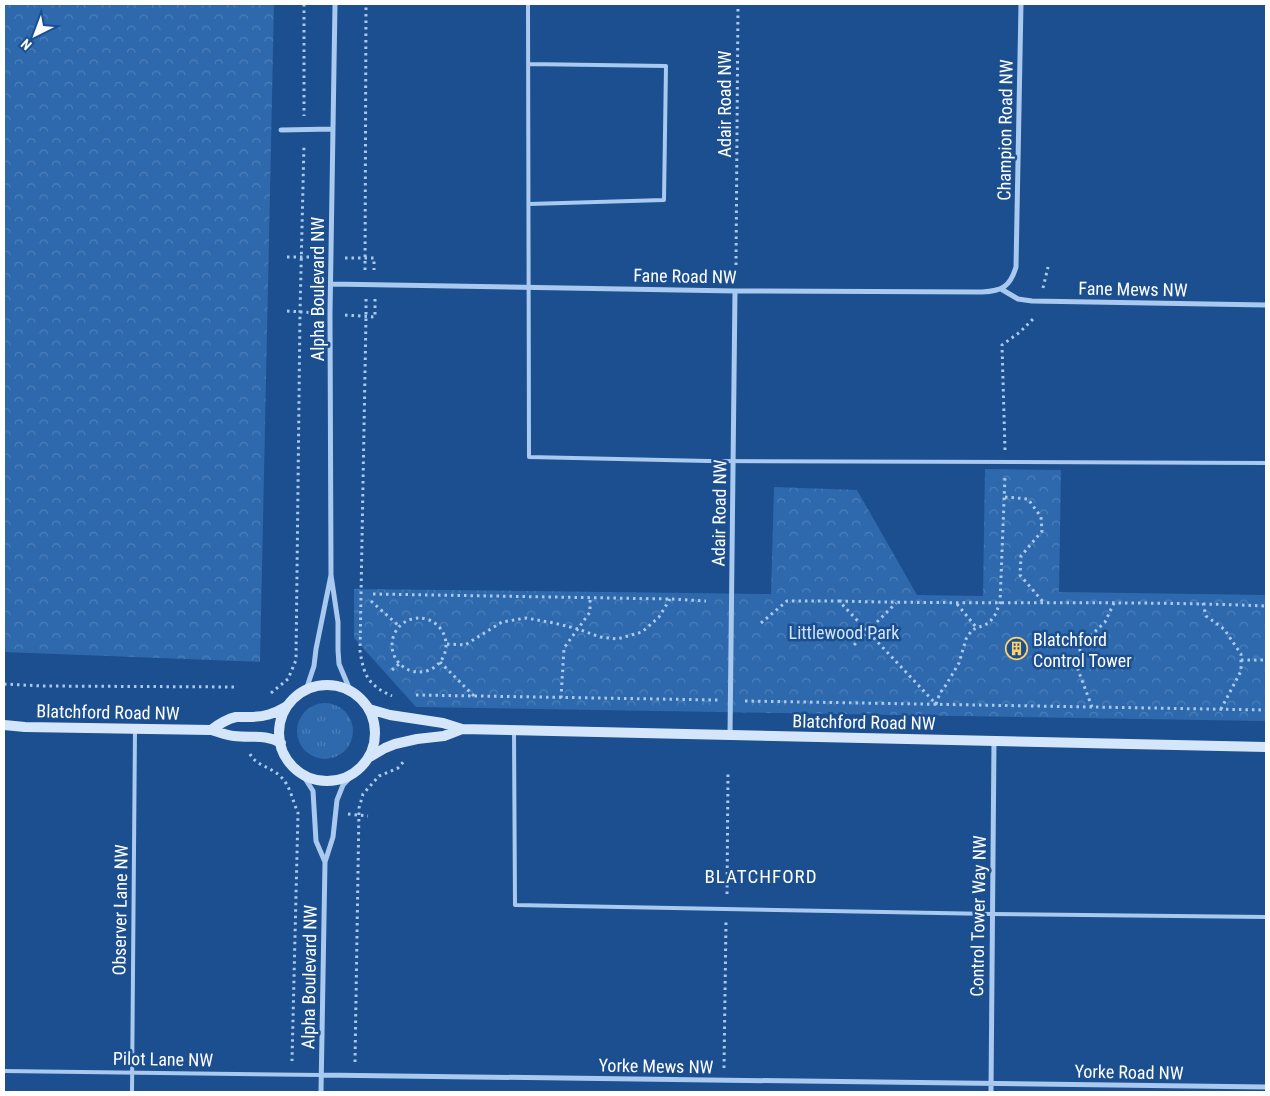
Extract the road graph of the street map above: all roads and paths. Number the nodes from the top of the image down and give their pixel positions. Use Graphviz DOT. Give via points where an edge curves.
graph roads {
  1 [pos="304,4"];
  2 [pos="335,4"];
  3 [pos="366,4"];
  4 [pos="528,4"];
  5 [pos="738,4"];
  6 [pos="1021,4"];
  7 [pos="528,64"];
  8 [pos="333,129"];
  9 [pos="281,130"];
  10 [pos="304,130"];
  11 [pos="529,204"];
  12 [pos="736,265"];
  13 [pos="1048,268"];
  14 [pos="331,284"];
  15 [pos="365,284"];
  16 [pos="529,287"];
  17 [pos="1001,289"];
  18 [pos="735,291"];
  19 [pos="1039,301"];
  20 [pos="1266,305"];
  21 [pos="733,461"];
  22 [pos="1005,462"];
  23 [pos="1266,463"];
  24 [pos="1005,497"];
  25 [pos="331,575"];
  26 [pos="373,594"];
  27 [pos="590,598"];
  28 [pos="670,599"];
  29 [pos="706,600"];
  30 [pos="839,600"];
  31 [pos="372,601"];
  32 [pos="897,602"];
  33 [pos="956,603"];
  34 [pos="1000,603"];
  35 [pos="1045,603"];
  36 [pos="1114,603"];
  37 [pos="1203,603"];
  38 [pos="1266,606"];
  39 [pos="761,623"];
  40 [pos="399,626"];
  41 [pos="976,627"];
  42 [pos="578,629"];
  43 [pos="868,630"];
  44 [pos="447,644"];
  45 [pos="854,645"];
  46 [pos="1241,660"];
  47 [pos="1266,660"];
  48 [pos="440,662"];
  49 [pos="399,664"];
  50 [pos="392,670"];
  51 [pos="4,684"];
  52 [pos="238,687"];
  53 [pos="306,690"];
  54 [pos="350,690"];
  55 [pos="416,695"];
  56 [pos="474,696"];
  57 [pos="561,698"];
  58 [pos="718,700"];
  59 [pos="745,701"];
  60 [pos="289,704"];
  61 [pos="936,704"];
  62 [pos="1092,707"];
  63 [pos="369,709"];
  64 [pos="1220,709"];
  65 [pos="1266,710"];
  66 [pos="251,717"];
  67 [pos="408,718"];
  68 [pos="4,725"];
  69 [pos="135,729"];
  70 [pos="462,729"];
  71 [pos="211,730"];
  72 [pos="514,731"];
  73 [pos="730,735"];
  74 [pos="251,736"];
  75 [pos="408,741"];
  76 [pos="994,741"];
  77 [pos="281,743"];
  78 [pos="1266,747"];
  79 [pos="368,758"];
  80 [pos="301,772"];
  81 [pos="355,772"];
  82 [pos="728,772"];
  83 [pos="325,862"];
  84 [pos="727,894"];
  85 [pos="992,914"];
  86 [pos="726,916"];
  87 [pos="1266,917"];
  88 [pos="4,1072"];
  89 [pos="724,1072"];
  90 [pos="132,1073"];
  91 [pos="292,1074"];
  92 [pos="321,1075"];
  93 [pos="355,1076"];
  94 [pos="991,1084"];
  95 [pos="1266,1087"];
  96 [pos="132,1092"];
  97 [pos="321,1092"];
  98 [pos="991,1092"];
  1 -- 10 [label="path"];
  2 -- 8 [label="street, Alpha Boulevard NW"];
  3 -- 15 [label="path"];
  4 -- 7 [label="lane"];
  5 -- 12 [label="path, Adair Road NW"];
  6 -- 17 [label="street, Champion Road NW" via="1017,258 1013,278"];
  7 -- 11 [label="lane"];
  7 -- 11 [label="lane" via="666,66 664,200"];
  8 -- 10 [label="street"];
  8 -- 14 [label="street, Alpha Boulevard NW"];
  9 -- 10 [label="street"];
  10 -- 66 [label="path" via="296,660 288,678 272,693 252,704"];
  11 -- 16 [label="lane"];
  13 -- 19 [label="path"];
  14 -- 15 [label="street, Fane Road NW"];
  14 -- 25 [label="street, Alpha Boulevard NW"];
  15 -- 16 [label="street, Fane Road NW"];
  15 -- 67 [label="path" via="360,651 364,670 372,684 406,705"];
  16 -- 18 [label="street, Fane Road NW"];
  16 -- 21 [label="lane" via="529,457"];
  17 -- 18 [label="street, Fane Road NW" via="982,292"];
  17 -- 19 [label="street, Fane Mews NW" via="1018,299"];
  18 -- 21 [label="street, Adair Road NW"];
  19 -- 20 [label="street, Fane Mews NW"];
  19 -- 22 [label="path" via="1034,318 1002,344"];
  21 -- 22 [label="lane"];
  21 -- 73 [label="street, Adair Road NW"];
  22 -- 23 [label="lane"];
  22 -- 24 [label="path"];
  24 -- 34 [label="path"];
  24 -- 35 [label="path" via="1028,499 1041,517 1042,531 1021,556 1020,575"];
  25 -- 53 [label="street, Alpha Boulevard NW" via="314,666"];
  25 -- 54 [label="street, Alpha Boulevard NW" via="338,622 339,664"];
  26 -- 27 [label="path"];
  27 -- 28 [label="path"];
  27 -- 42 [label="path" via="590,612"];
  28 -- 29 [label="path"];
  28 -- 42 [label="path" via="659,617 642,632 618,640"];
  30 -- 32 [label="path"];
  30 -- 39 [label="path" via="787,601"];
  30 -- 43 [label="path"];
  31 -- 40 [label="path"];
  32 -- 33 [label="path"];
  32 -- 43 [label="path"];
  33 -- 34 [label="path"];
  33 -- 41 [label="path"];
  34 -- 35 [label="path"];
  34 -- 41 [label="path" via="989,623"];
  35 -- 36 [label="path"];
  36 -- 37 [label="path"];
  36 -- 62 [label="path" via="1105,622 1081,645 1077,667"];
  37 -- 38 [label="path"];
  37 -- 46 [label="path" via="1206,616 1224,630 1241,654"];
  40 -- 44 [label="path" via="414,618 429,619 445,634"];
  40 -- 49 [label="path" via="392,641"];
  41 -- 61 [label="path" via="966,639 959,663"];
  42 -- 44 [label="path" via="526,618 502,622 465,645"];
  42 -- 57 [label="path" via="564,648"];
  43 -- 45 [label="path"];
  43 -- 61 [label="path"];
  44 -- 48 [label="path" via="446,654"];
  46 -- 47 [label="path"];
  46 -- 64 [label="path" via="1242,671"];
  48 -- 49 [label="path" via="435,668 416,673"];
  48 -- 56 [label="path"];
  49 -- 50 [label="path"];
  51 -- 52 [label="path"];
  53 -- 54 [label="street" via="326,685"];
  53 -- 60 [label="street"];
  54 -- 63 [label="street"];
  55 -- 56 [label="path"];
  56 -- 57 [label="path"];
  57 -- 58 [label="path"];
  59 -- 61 [label="path"];
  60 -- 66 [label="street, Blatchford Road NW" via="277,712"];
  60 -- 77 [label="street" via="280,723"];
  61 -- 62 [label="path"];
  62 -- 64 [label="path"];
  63 -- 67 [label="street, Blatchford Road NW"];
  63 -- 79 [label="street" via="375,739"];
  64 -- 65 [label="path"];
  66 -- 71 [label="street, Blatchford Road NW" via="236,717"];
  67 -- 70 [label="street, Blatchford Road NW" via="443,722"];
  68 -- 69 [label="street, Blatchford Road NW"];
  69 -- 71 [label="street, Blatchford Road NW"];
  69 -- 90 [label="lane, Observer Lane NW"];
  70 -- 72 [label="street, Blatchford Road NW"];
  70 -- 75 [label="street, Blatchford Road NW" via="444,736"];
  71 -- 74 [label="street, Blatchford Road NW"];
  72 -- 73 [label="street, Blatchford Road NW"];
  72 -- 85 [label="lane" via="515,905"];
  73 -- 76 [label="street, Blatchford Road NW"];
  74 -- 77 [label="street, Blatchford Road NW"];
  74 -- 91 [label="path" via="250,755 255,762 282,777 298,813"];
  75 -- 79 [label="street, Blatchford Road NW" via="385,748"];
  75 -- 93 [label="path" via="408,756 398,768 379,776 362,794 358,808"];
  76 -- 78 [label="street, Blatchford Road NW"];
  76 -- 85 [label="street, Control Tower Way NW"];
  77 -- 80 [label="street" via="288,760"];
  79 -- 81 [label="street"];
  80 -- 81 [label="street" via="318,780 337,780"];
  80 -- 83 [label="street, Alpha Boulevard NW" via="313,791 316,841"];
  81 -- 83 [label="street, Alpha Boulevard NW" via="343,785 337,800 333,837"];
  82 -- 84 [label="path"];
  83 -- 92 [label="street, Alpha Boulevard NW"];
  85 -- 87 [label="lane"];
  85 -- 94 [label="street, Control Tower Way NW"];
  86 -- 89 [label="path"];
  88 -- 90 [label="lane, Pilot Lane NW"];
  90 -- 91 [label="lane, Pilot Lane NW"];
  90 -- 96 [label="lane, Observer Lane NW"];
  91 -- 92 [label="lane, Pilot Lane NW"];
  92 -- 93 [label="street, Yorke Mews NW"];
  92 -- 97 [label="street, Alpha Boulevard NW"];
  93 -- 94 [label="street, Yorke Mews NW"];
  94 -- 95 [label="street, Yorke Road NW"];
  94 -- 98 [label="street, Control Tower Way NW"];
}
